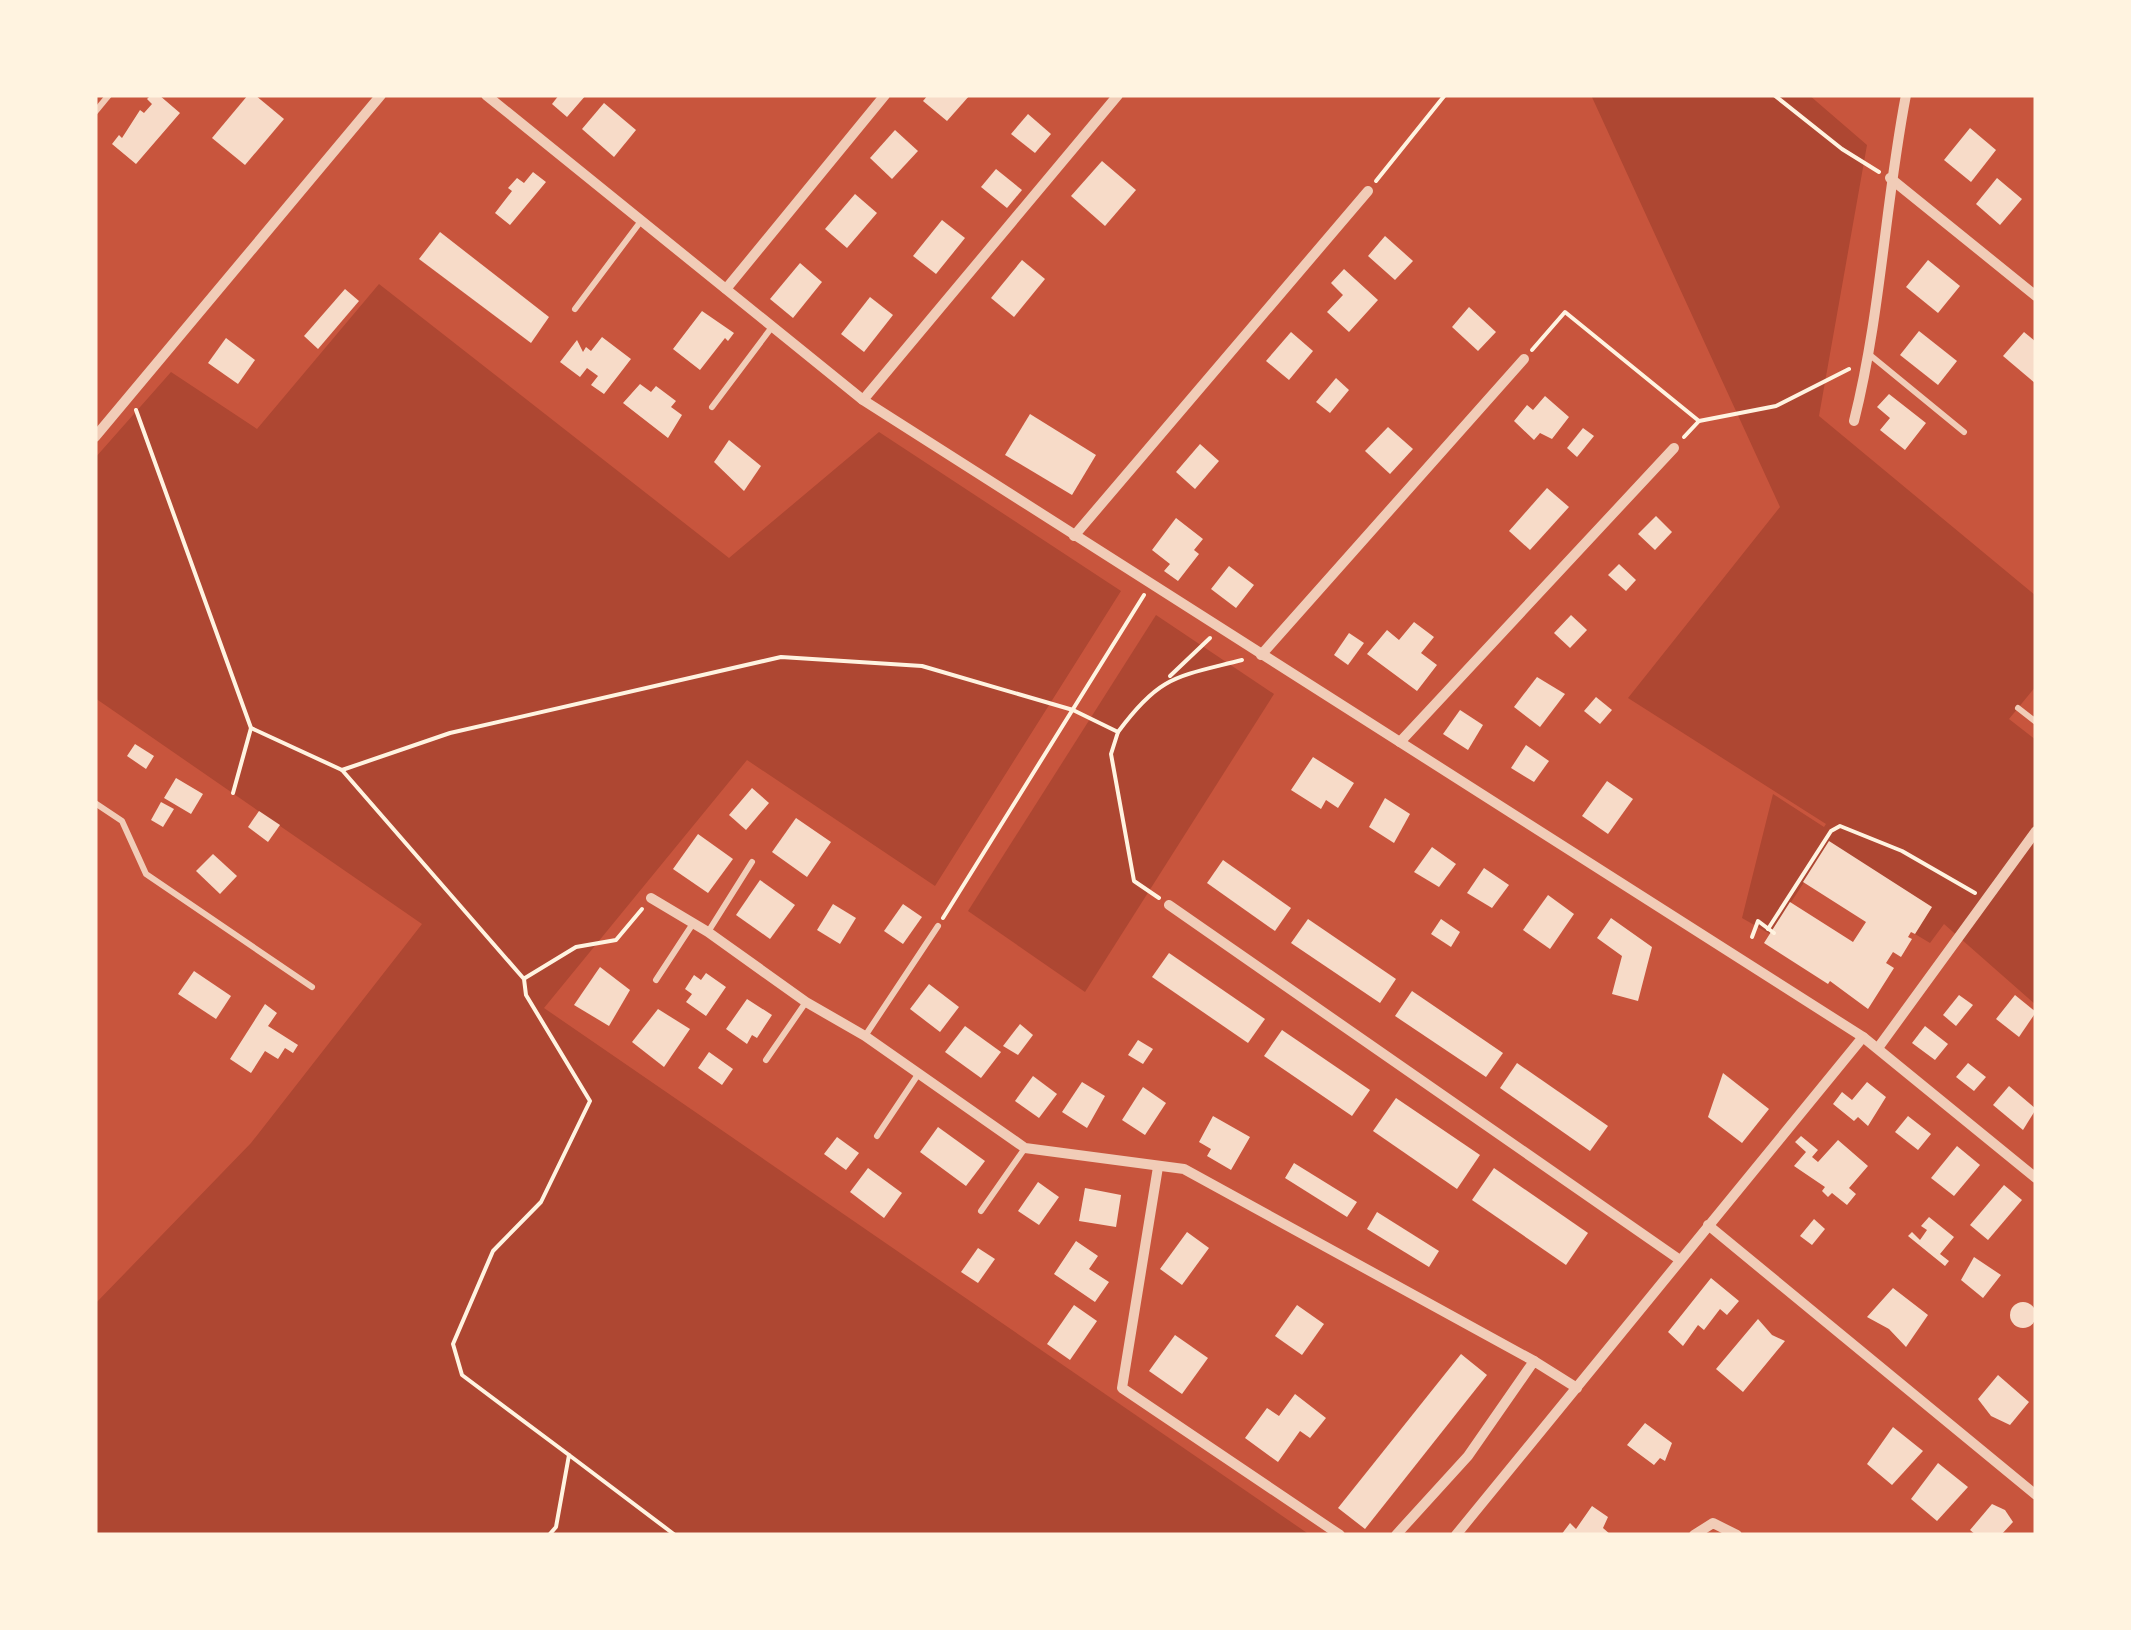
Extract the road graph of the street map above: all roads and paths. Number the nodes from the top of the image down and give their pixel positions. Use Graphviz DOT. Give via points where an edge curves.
graph roads {
  1 [pos="110,95"];
  2 [pos="381,95"];
  3 [pos="885,95"];
  4 [pos="1118,95"];
  5 [pos="1445,95"];
  6 [pos="1774,95"];
  7 [pos="1906,95"];
  8 [pos="492,97"];
  9 [pos="95,112"];
  10 [pos="1890,178"];
  11 [pos="1368,191"];
  12 [pos="641,220"];
  13 [pos="726,289"];
  14 [pos="2036,296"];
  15 [pos="574,309"];
  16 [pos="772,327"];
  17 [pos="1870,356"];
  18 [pos="1524,360"];
  19 [pos="130,395"];
  20 [pos="862,400"];
  21 [pos="712,407"];
  22 [pos="1854,420"];
  23 [pos="1699,421"];
  24 [pos="1964,432"];
  25 [pos="95,437"];
  26 [pos="1674,448"];
  27 [pos="1074,536"];
  28 [pos="1150,586"];
  29 [pos="1219,629"];
  30 [pos="1261,655"];
  31 [pos="1166,680"];
  32 [pos="2018,708"];
  33 [pos="1073,710"];
  34 [pos="2036,722"];
  35 [pos="251,728"];
  36 [pos="1118,732"];
  37 [pos="1400,742"];
  38 [pos="342,770"];
  39 [pos="233,793"];
  40 [pos="95,803"];
  41 [pos="2036,831"];
  42 [pos="752,862"];
  43 [pos="1975,893"];
  44 [pos="651,898"];
  45 [pos="1169,905"];
  46 [pos="692,925"];
  47 [pos="938,926"];
  48 [pos="708,932"];
  49 [pos="1752,937"];
  50 [pos="524,979"];
  51 [pos="656,980"];
  52 [pos="312,987"];
  53 [pos="806,1002"];
  54 [pos="865,1036"];
  55 [pos="1862,1037"];
  56 [pos="1878,1048"];
  57 [pos="766,1060"];
  58 [pos="917,1076"];
  59 [pos="877,1136"];
  60 [pos="1026,1148"];
  61 [pos="1158,1167"];
  62 [pos="2036,1178"];
  63 [pos="982,1211"];
  64 [pos="1708,1225"];
  65 [pos="1680,1260"];
  66 [pos="1534,1361"];
  67 [pos="1577,1388"];
  68 [pos="570,1455"];
  69 [pos="2036,1495"];
  70 [pos="1695,1533"];
  71 [pos="550,1535"];
  72 [pos="675,1535"];
  73 [pos="1340,1535"];
  74 [pos="1396,1535"];
  75 [pos="1456,1535"];
  76 [pos="1737,1535"];
  1 -- 9 [label="lane"];
  2 -- 19 [label="street"];
  3 -- 13 [label="street"];
  4 -- 20 [label="street"];
  5 -- 11 [label="path"];
  6 -- 10 [label="path"];
  7 -- 10 [label="street"];
  8 -- 12 [label="street"];
  10 -- 14 [label="street"];
  10 -- 17 [label="street"];
  11 -- 27 [label="street"];
  12 -- 13 [label="street"];
  12 -- 15 [label="lane"];
  13 -- 16 [label="street"];
  16 -- 20 [label="street"];
  16 -- 21 [label="lane"];
  17 -- 22 [label="street"];
  17 -- 23 [label="path" via="1776,406"];
  17 -- 24 [label="lane"];
  18 -- 23 [label="path" via="1565,312"];
  18 -- 30 [label="street"];
  19 -- 25 [label="street"];
  19 -- 35 [label="path"];
  20 -- 27 [label="street"];
  23 -- 26 [label="path"];
  26 -- 37 [label="street"];
  27 -- 28 [label="street"];
  28 -- 29 [label="street"];
  28 -- 33 [label="path"];
  29 -- 30 [label="street"];
  29 -- 31 [label="path"];
  30 -- 31 [label="path"];
  30 -- 37 [label="street"];
  31 -- 36 [label="path"];
  32 -- 34 [label="lane"];
  33 -- 36 [label="path"];
  33 -- 38 [label="path" via="922,666 780,657 450,733"];
  33 -- 47 [label="path"];
  35 -- 38 [label="path"];
  35 -- 39 [label="path"];
  36 -- 45 [label="path" via="1111,754 1134,880"];
  37 -- 55 [label="street"];
  38 -- 50 [label="path"];
  40 -- 52 [label="lane" via="122,821 146,874"];
  41 -- 56 [label="street"];
  42 -- 48 [label="lane"];
  43 -- 49 [label="path" via="1902,851 1840,826 1771,931 1758,921"];
  44 -- 46 [label="street"];
  44 -- 50 [label="path" via="616,940 576,947"];
  45 -- 65 [label="street"];
  46 -- 48 [label="street"];
  46 -- 51 [label="lane"];
  47 -- 54 [label="lane"];
  48 -- 53 [label="street"];
  50 -- 68 [label="path" via="526,995 590,1102 541,1202 493,1251 452,1344 462,1375"];
  53 -- 54 [label="street"];
  53 -- 57 [label="lane"];
  54 -- 58 [label="street"];
  55 -- 56 [label="street"];
  55 -- 64 [label="street"];
  56 -- 62 [label="street"];
  58 -- 59 [label="lane"];
  58 -- 60 [label="street"];
  60 -- 61 [label="street"];
  60 -- 63 [label="lane"];
  61 -- 66 [label="street" via="1184,1169 1228,1191"];
  61 -- 73 [label="street" via="1122,1388"];
  64 -- 65 [label="street"];
  64 -- 69 [label="street"];
  65 -- 67 [label="street"];
  66 -- 67 [label="street"];
  66 -- 74 [label="street" via="1468,1456"];
  67 -- 75 [label="street"];
  68 -- 71 [label="path"];
  68 -- 72 [label="path"];
  70 -- 76 [label="street" via="1714,1524"];
}
